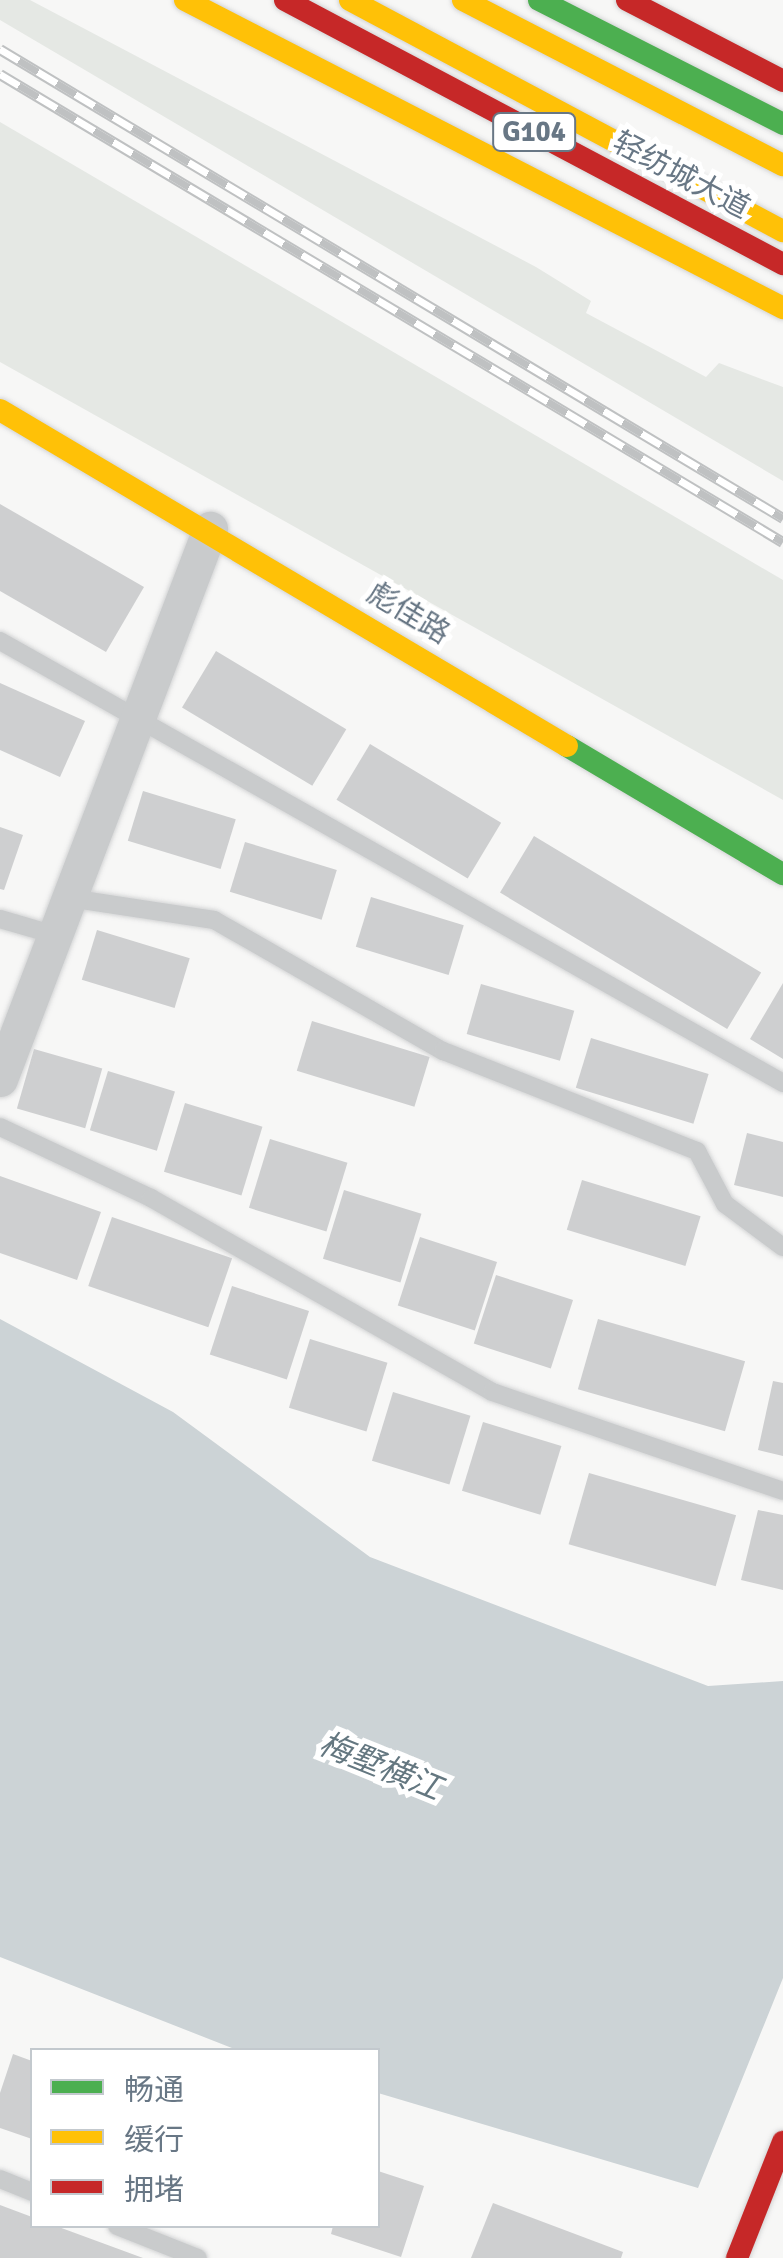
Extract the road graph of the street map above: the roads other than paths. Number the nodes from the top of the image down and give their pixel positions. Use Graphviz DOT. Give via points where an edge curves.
graph roads {
  1 [pos="185,0"];
  2 [pos="285,0"];
  3 [pos="350,0"];
  4 [pos="462,0"];
  5 [pos="539,0"];
  6 [pos="627,0"];
  7 [pos="783,81"];
  8 [pos="783,124"];
  9 [pos="783,164"];
  10 [pos="783,231"];
  11 [pos="783,264"];
  12 [pos="783,308"];
  13 [pos="0,410"];
  14 [pos="210,529"];
  15 [pos="0,641"];
  16 [pos="139,715"];
  17 [pos="783,874"];
  18 [pos="69,898"];
  19 [pos="0,919"];
  20 [pos="55,934"];
  21 [pos="0,1079"];
  22 [pos="783,1083"];
  23 [pos="0,1127"];
  24 [pos="783,1246"];
  25 [pos="783,1490"];
  26 [pos="783,2142"];
  27 [pos="0,2179"];
  28 [pos="30,2191"];
  29 [pos="121,2228"];
  30 [pos="198,2258"];
  31 [pos="738,2258"];
  1 -- 12 [label="main road"];
  2 -- 11 [label="main road, 轻纺城大道 / G104"];
  3 -- 10 [label="main road"];
  4 -- 9 [label="main road"];
  5 -- 8 [label="main road"];
  6 -- 7 [label="main road"];
  13 -- 14 [label="main road, 彪佳路"];
  14 -- 16 [label="street"];
  14 -- 17 [label="main road, 彪佳路"];
  15 -- 16 [label="lane"];
  16 -- 18 [label="street"];
  16 -- 22 [label="lane"];
  18 -- 20 [label="street"];
  18 -- 24 [label="lane" via="214,920 443,1051 697,1151 725,1204"];
  19 -- 20 [label="lane"];
  20 -- 21 [label="street"];
  23 -- 25 [label="lane" via="151,1198 492,1392"];
  26 -- 31 [label="main road"];
  27 -- 28 [label="lane"];
  29 -- 30 [label="lane"];
}
